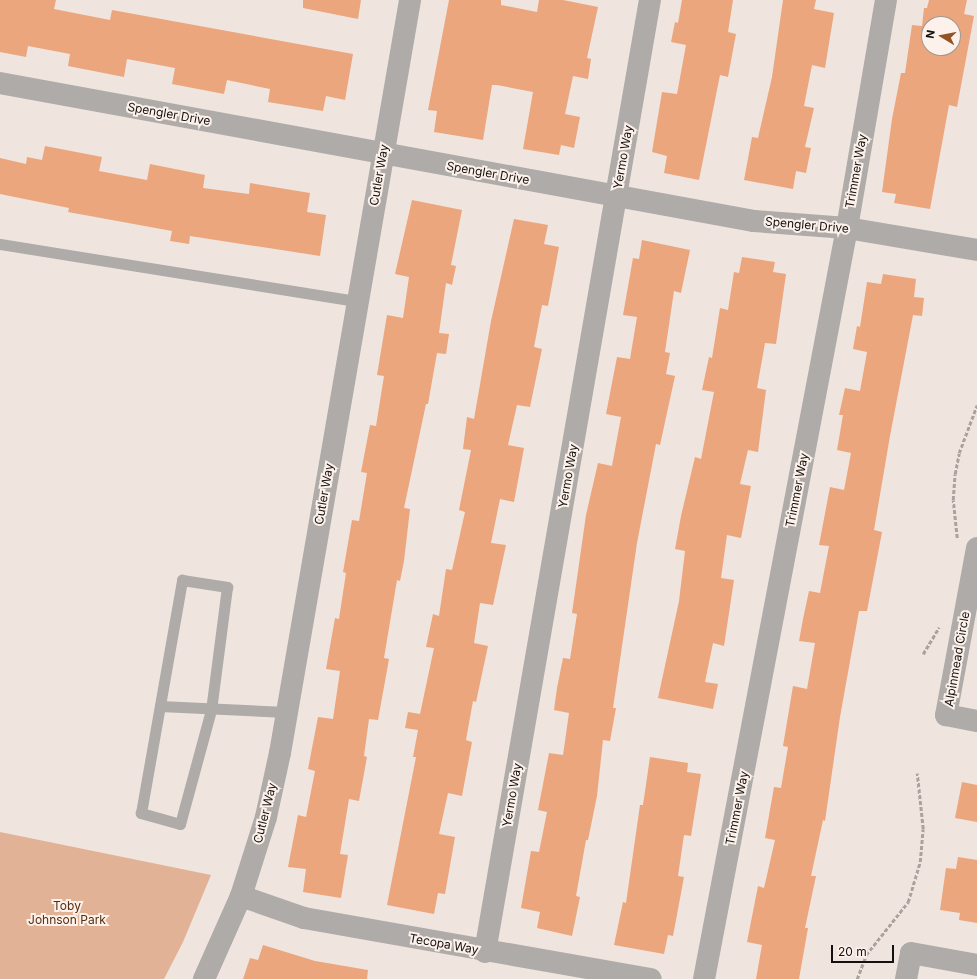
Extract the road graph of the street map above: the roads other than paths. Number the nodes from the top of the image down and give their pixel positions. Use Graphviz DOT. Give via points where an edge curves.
graph roads {
  1 [pos="410,0"];
  2 [pos="650,0"];
  3 [pos="886,0"];
  4 [pos="0,83"];
  5 [pos="382,153"];
  6 [pos="616,196"];
  7 [pos="847,228"];
  8 [pos="0,244"];
  9 [pos="977,250"];
  10 [pos="357,301"];
  11 [pos="968,546"];
  12 [pos="160,706"];
  13 [pos="211,710"];
  14 [pos="286,712"];
  15 [pos="977,721"];
  16 [pos="241,896"];
  17 [pos="485,952"];
  18 [pos="977,965"];
  19 [pos="204,979"];
  20 [pos="651,979"];
  21 [pos="704,979"];
  22 [pos="906,979"];
  1 -- 5 [label="street, Cutler Way"];
  2 -- 6 [label="street, Yermo Way"];
  3 -- 7 [label="street, Trimmer Way"];
  4 -- 5 [label="street, Spengler Drive"];
  5 -- 6 [label="street, Spengler Drive"];
  5 -- 10 [label="street, Cutler Way"];
  6 -- 7 [label="street, Spengler Drive" via="754,221"];
  6 -- 17 [label="street, Yermo Way"];
  7 -- 9 [label="street, Spengler Drive"];
  7 -- 21 [label="street, Trimmer Way"];
  8 -- 10 [label="lane"];
  10 -- 14 [label="street, Cutler Way"];
  11 -- 15 [label="street, Alpinmead Circle" via="946,715"];
  12 -- 13 [label="lane"];
  12 -- 13 [label="lane" via="141,813 180,824"];
  12 -- 13 [label="lane" via="182,580 227,587"];
  13 -- 14 [label="lane"];
  14 -- 16 [label="street, Cutler Way" via="266,817"];
  16 -- 17 [label="street, Tecopa Way" via="304,918"];
  16 -- 19 [label="street, Cutler Way"];
  17 -- 20 [label="street, Tecopa Way"];
  18 -- 22 [label="street" via="911,953"];
}
